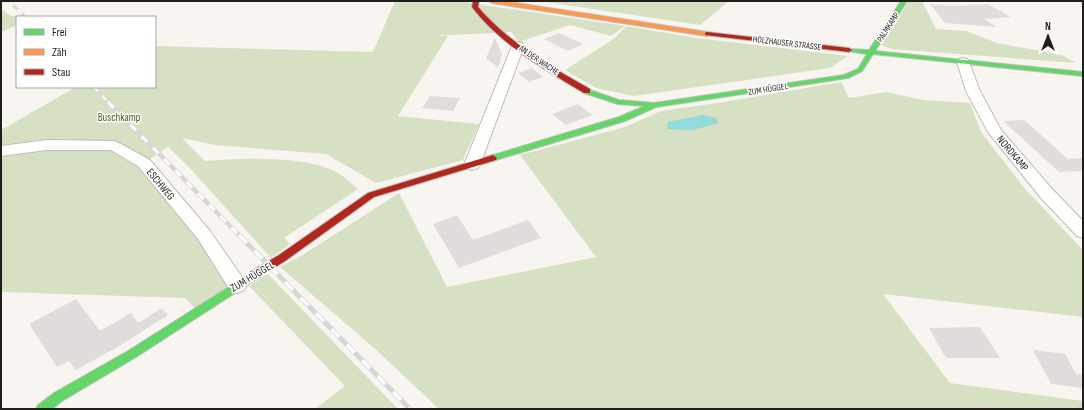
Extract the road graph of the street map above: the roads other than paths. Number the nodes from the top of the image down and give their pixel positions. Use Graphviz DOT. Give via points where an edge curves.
graph roads {
  1 [pos="476,1"];
  2 [pos="492,1"];
  3 [pos="904,1"];
  4 [pos="518,46"];
  5 [pos="871,53"];
  6 [pos="963,62"];
  7 [pos="1083,74"];
  8 [pos="618,102"];
  9 [pos="654,106"];
  10 [pos="1,151"];
  11 [pos="472,165"];
  12 [pos="1083,232"];
  13 [pos="237,285"];
  14 [pos="42,409"];
  1 -- 4 [label="street, AN DER WACHE" via="475,7 482,17"];
  2 -- 5 [label="street, HOLZHAUSER STRASSE" via="699,33"];
  3 -- 5 [label="street, PALMKAMP"];
  4 -- 8 [label="street, AN DER WACHE" via="587,91"];
  4 -- 11 [label="street"];
  5 -- 6 [label="street, HOLZHAUSER STRASSE"];
  5 -- 9 [label="street, ZUM HÜGGEL" via="860,70 846,77"];
  6 -- 7 [label="street, HOLZHAUSER STRASSE"];
  6 -- 12 [label="street, NORDKAMP" via="973,91 995,132"];
  8 -- 9 [label="street, ZUM HÜGGEL"];
  9 -- 11 [label="street, ZUM HÜGGEL" via="622,119"];
  10 -- 13 [label="street, ESCHWEG" via="47,145 114,146 144,164 204,235"];
  11 -- 13 [label="street, ZUM HÜGGEL" via="371,195 282,258"];
  13 -- 14 [label="street, ZUM HÜGGEL"];
}
